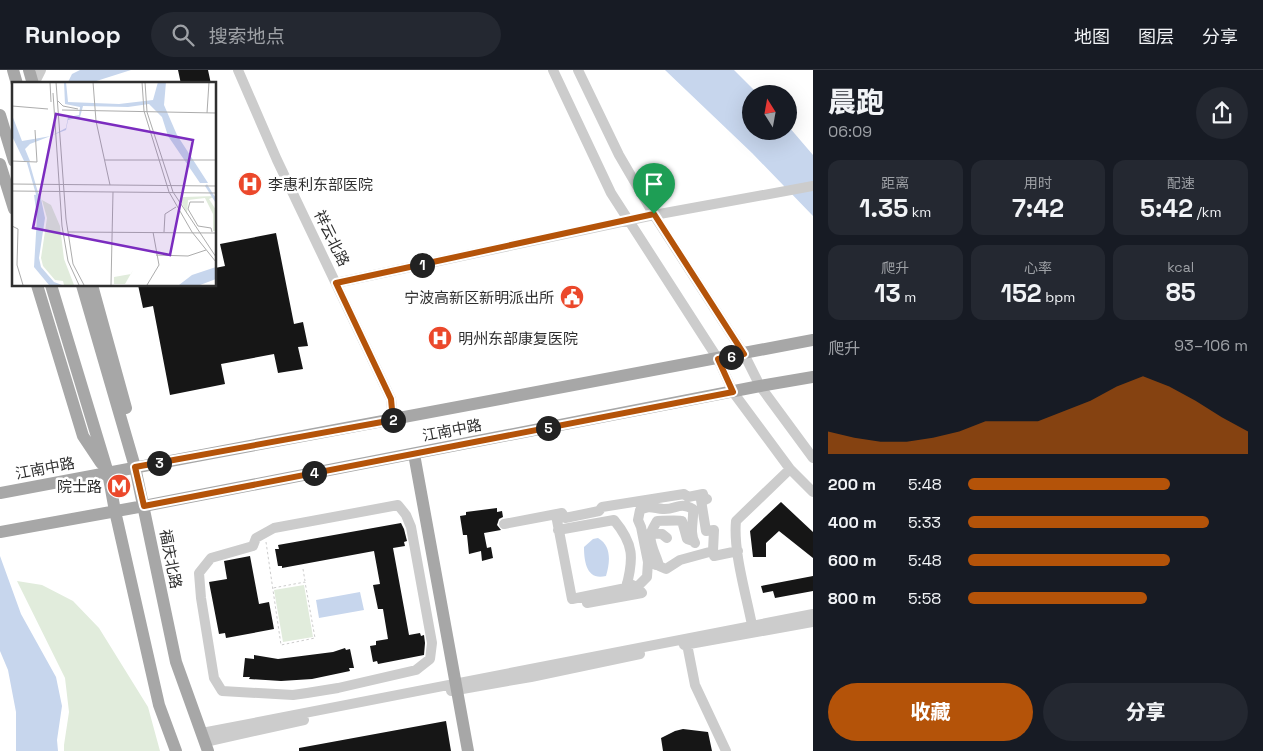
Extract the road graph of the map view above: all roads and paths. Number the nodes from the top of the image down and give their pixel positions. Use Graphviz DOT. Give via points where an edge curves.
graph roads {
  1 [pos="28,70"];
  2 [pos="41,70"];
  3 [pos="238,70"];
  4 [pos="553,70"];
  5 [pos="578,70"];
  6 [pos="32,82"];
  7 [pos="34,82"];
  8 [pos="0,115"];
  9 [pos="12,154"];
  10 [pos="0,164"];
  11 [pos="813,186"];
  12 [pos="12,203"];
  13 [pos="654,214"];
  14 [pos="629,221"];
  15 [pos="336,283"];
  16 [pos="37,286"];
  17 [pos="51,286"];
  18 [pos="82,286"];
  19 [pos="92,286"];
  20 [pos="813,340"];
  21 [pos="744,354"];
  22 [pos="718,359"];
  23 [pos="813,377"];
  24 [pos="760,386"];
  25 [pos="733,392"];
  26 [pos="393,420"];
  27 [pos="414,454"];
  28 [pos="813,458"];
  29 [pos="135,467"];
  30 [pos="790,469"];
  31 [pos="108,473"];
  32 [pos="813,492"];
  33 [pos="0,493"];
  34 [pos="144,506"];
  35 [pos="115,511"];
  36 [pos="615,514"];
  37 [pos="560,516"];
  38 [pos="504,524"];
  39 [pos="558,530"];
  40 [pos="2,532"];
  41 [pos="650,533"];
  42 [pos="265,534"];
  43 [pos="668,538"];
  44 [pos="693,540"];
  45 [pos="738,551"];
  46 [pos="713,553"];
  47 [pos="694,556"];
  48 [pos="648,562"];
  49 [pos="659,565"];
  50 [pos="303,569"];
  51 [pos="305,582"];
  52 [pos="632,585"];
  53 [pos="273,588"];
  54 [pos="572,599"];
  55 [pos="813,614"];
  56 [pos="813,622"];
  57 [pos="752,625"];
  58 [pos="686,642"];
  59 [pos="457,686"];
  60 [pos="323,691"];
  61 [pos="328,711"];
  62 [pos="205,742"];
  63 [pos="176,751"];
  64 [pos="468,751"];
  65 [pos="726,751"];
  1 -- 6 [label="main road"];
  2 -- 7 [label="street"];
  3 -- 15 [label="street, 祥云北路"];
  4 -- 14 [label="street" via="611,193"];
  5 -- 13 [label="street" via="619,155"];
  8 -- 9 [label="main road"];
  10 -- 12 [label="main road"];
  11 -- 13 [label="street"];
  13 -- 14 [label="street"];
  13 -- 21 [label="street"];
  14 -- 15 [label="street"];
  14 -- 22 [label="street"];
  15 -- 26 [label="street, 祥云北路" via="391,399"];
  16 -- 31 [label="main road" via="82,436"];
  17 -- 31 [label="main road"];
  18 -- 29 [label="main road, 福庆北路"];
  19 -- 29 [label="main road" via="121,386 131,429"];
  20 -- 21 [label="main road, 江南中路"];
  21 -- 22 [label="main road, 江南中路"];
  21 -- 24 [label="street"];
  22 -- 25 [label="street"];
  22 -- 26 [label="main road, 江南中路"];
  23 -- 24 [label="main road, 江南中路"];
  24 -- 25 [label="main road, 江南中路"];
  24 -- 28 [label="street"];
  25 -- 27 [label="main road, 江南中路"];
  25 -- 30 [label="street"];
  26 -- 29 [label="main road, 江南中路"];
  27 -- 34 [label="main road, 江南中路"];
  27 -- 59 [label="main road"];
  29 -- 31 [label="main road, 江南中路"];
  29 -- 34 [label="main road, 福庆北路"];
  30 -- 32 [label="street"];
  30 -- 45 [label="street" via="736,521"];
  31 -- 33 [label="main road, 江南中路"];
  31 -- 35 [label="main road"];
  34 -- 35 [label="main road, 江南中路"];
  34 -- 62 [label="main road, 福庆北路" via="176,662"];
  35 -- 40 [label="main road, 江南中路"];
  35 -- 63 [label="main road" via="159,705"];
  36 -- 37 [label="street" via="566,523"];
  37 -- 38 [label="street"];
  37 -- 39 [label="street"];
  37 -- 46 [label="street" via="684,494 688,497 703,494 707,499 701,500 706,531 714,530"];
  39 -- 52 [label="street" via="614,520 630,547"];
  39 -- 54 [label="street"];
  41 -- 43 [label="street"];
  41 -- 44 [label="street" via="657,522 678,520 682,521 687,539"];
  41 -- 49 [label="street"];
  42 -- 53 [label="path"];
  42 -- 60 [label="street" via="256,538 252,546 211,558 199,573 214,678 222,691 293,695"];
  42 -- 60 [label="street" via="274,528 398,505 411,527 432,643 430,659 416,670"];
  44 -- 47 [label="street" via="696,544"];
  44 -- 48 [label="street" via="693,509 680,504 664,509 646,507 638,515"];
  45 -- 46 [label="street"];
  45 -- 57 [label="street"];
  46 -- 47 [label="street"];
  47 -- 49 [label="street" via="666,569"];
  48 -- 49 [label="street"];
  48 -- 52 [label="street" via="647,577"];
  50 -- 51 [label="path"];
  51 -- 53 [label="path"];
  51 -- 53 [label="path" via="315,638 281,645"];
  52 -- 54 [label="street"];
  52 -- 54 [label="street" via="642,593 572,605"];
  55 -- 57 [label="street"];
  56 -- 58 [label="street"];
  57 -- 58 [label="street"];
  58 -- 59 [label="street"];
  58 -- 65 [label="street" via="695,685"];
  59 -- 61 [label="street"];
  59 -- 64 [label="main road"];
  60 -- 61 [label="street"];
  61 -- 62 [label="street"];
}
